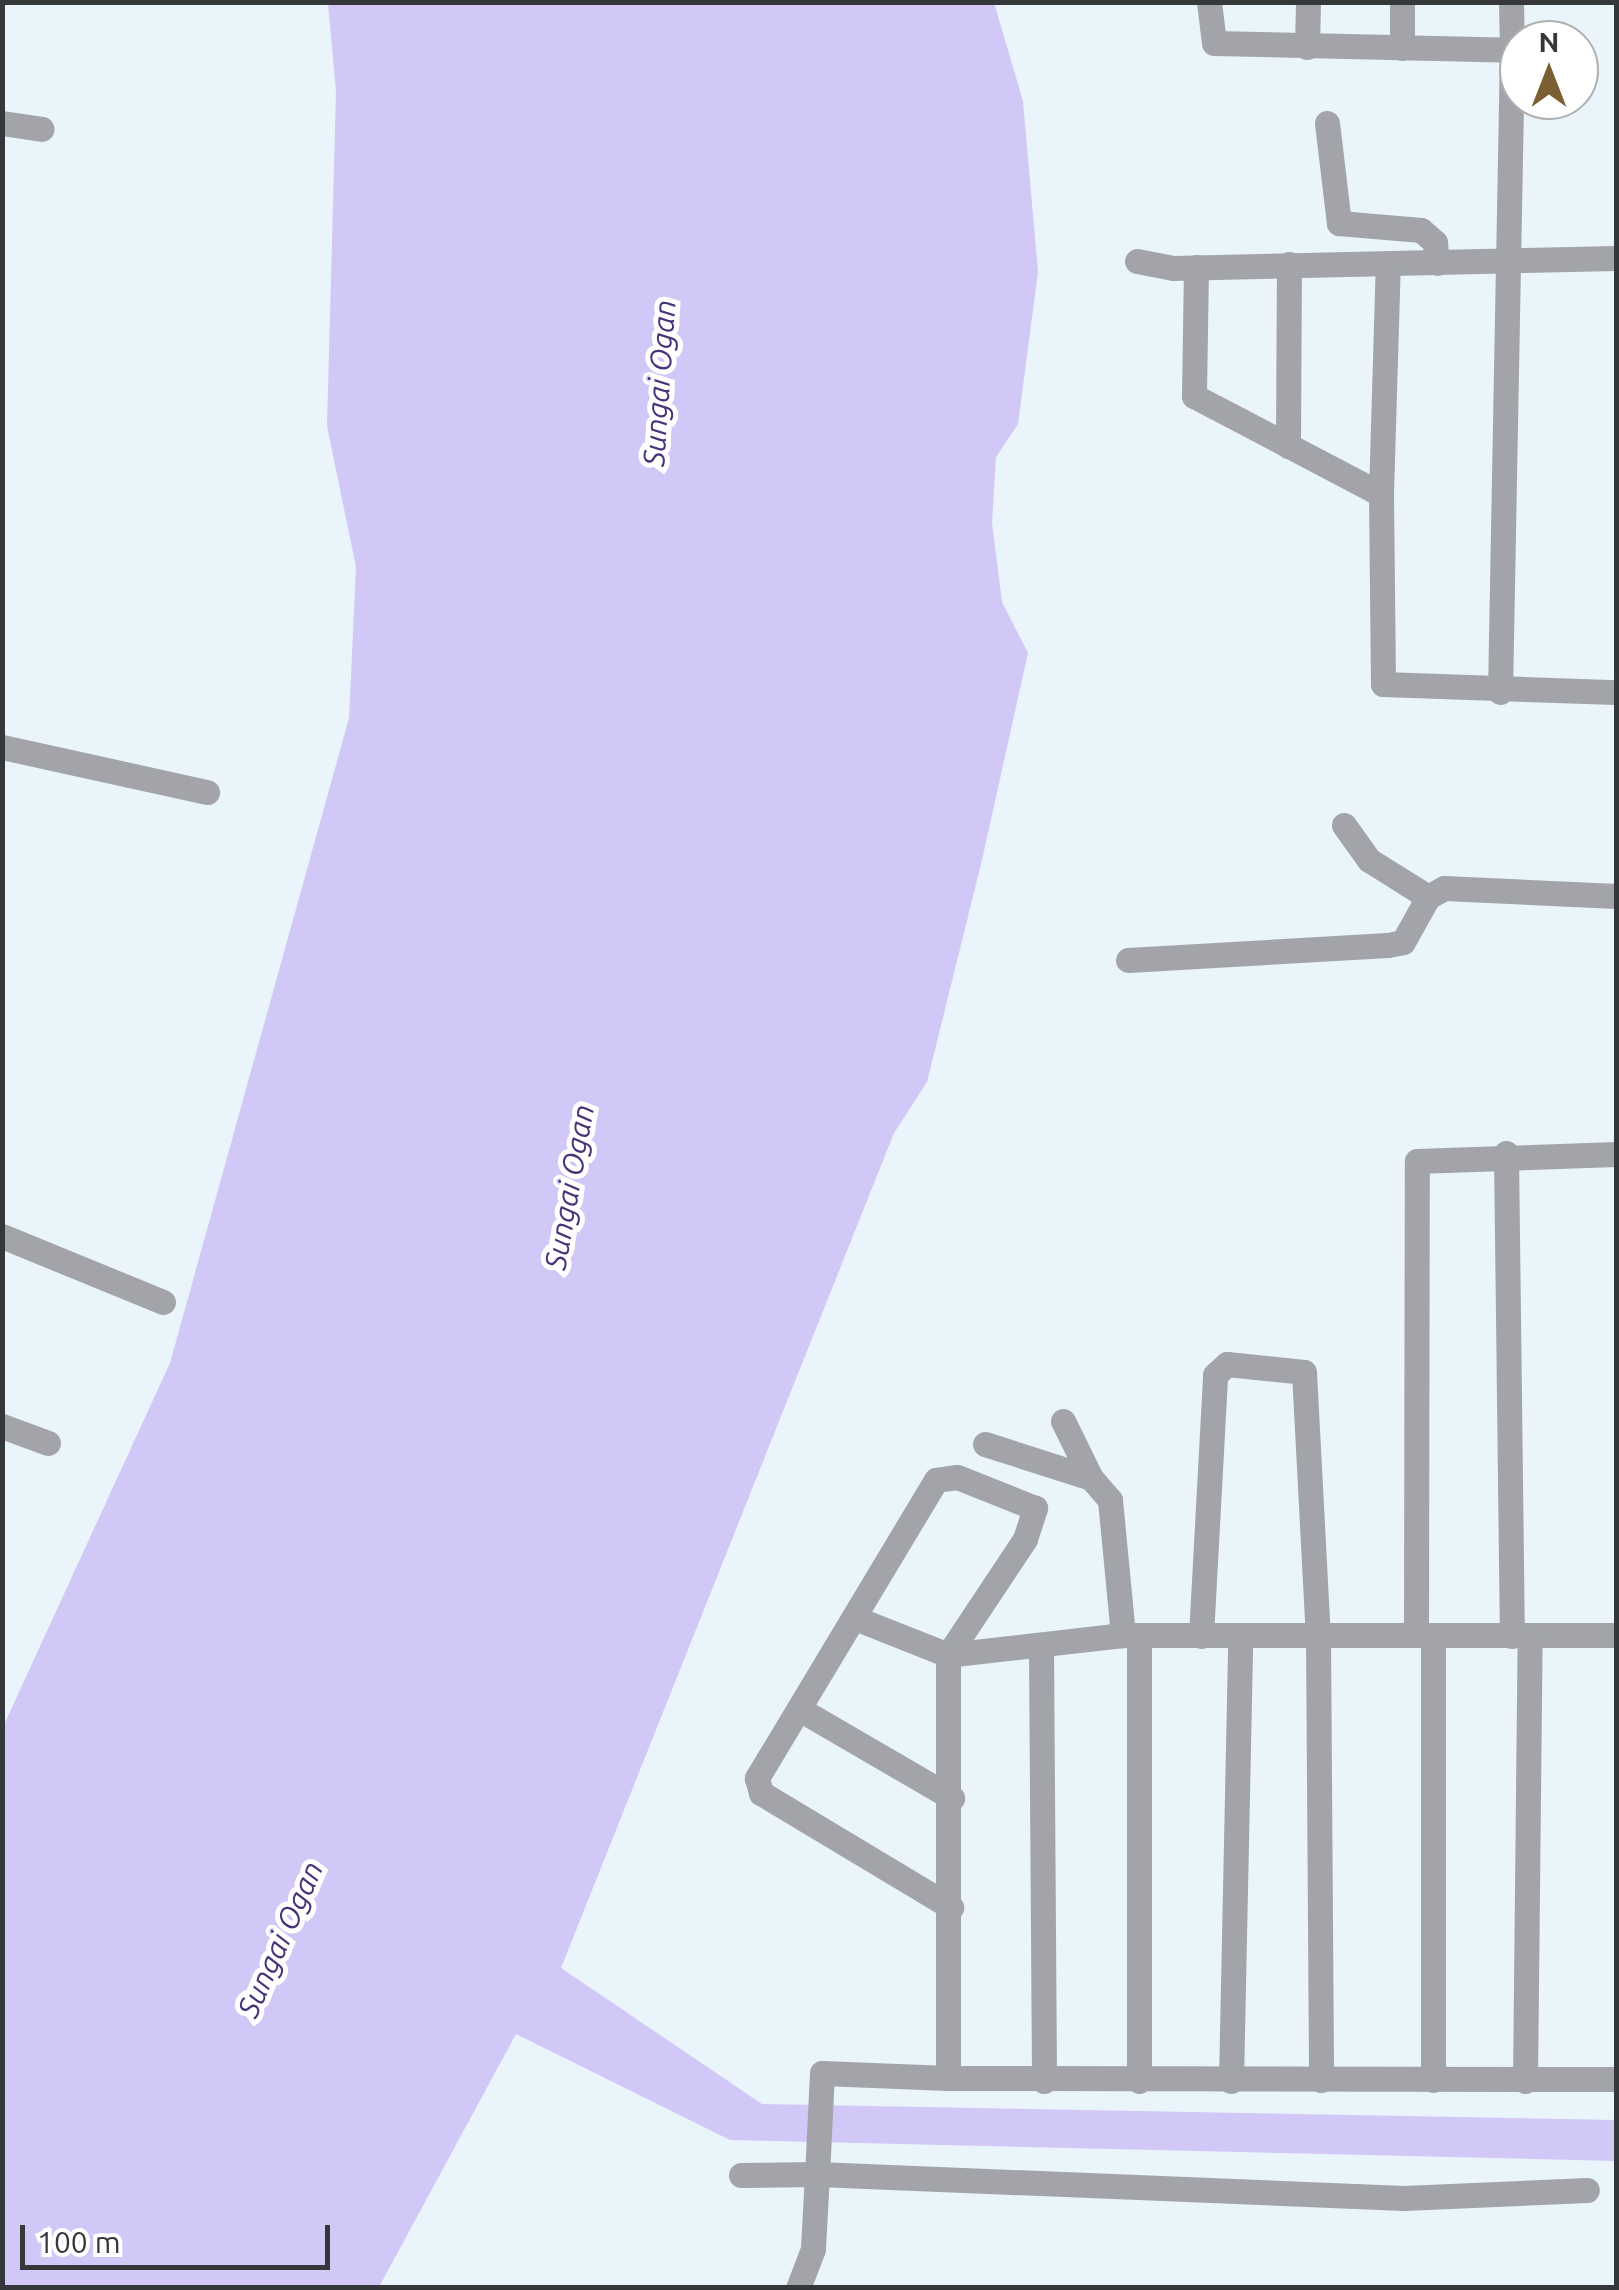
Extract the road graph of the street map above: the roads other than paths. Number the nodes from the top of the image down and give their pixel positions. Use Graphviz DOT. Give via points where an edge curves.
graph roads {
  1 [pos="1209,2"];
  2 [pos="1308,2"];
  3 [pos="1402,2"];
  4 [pos="1308,47"];
  5 [pos="1402,48"];
  6 [pos="1499,50"];
  7 [pos="1511,120"];
  8 [pos="1327,123"];
  9 [pos="2,124"];
  10 [pos="42,129"];
  11 [pos="1616,258"];
  12 [pos="1137,261"];
  13 [pos="1508,262"];
  14 [pos="1437,263"];
  15 [pos="1289,264"];
  16 [pos="1388,264"];
  17 [pos="1196,267"];
  18 [pos="1288,446"];
  19 [pos="1382,494"];
  20 [pos="1500,692"];
  21 [pos="1616,692"];
  22 [pos="2,747"];
  23 [pos="207,792"];
  24 [pos="1344,824"];
  25 [pos="1616,896"];
  26 [pos="1428,897"];
  27 [pos="1128,960"];
  28 [pos="1506,1153"];
  29 [pos="1616,1154"];
  30 [pos="2,1236"];
  31 [pos="163,1302"];
  32 [pos="1064,1421"];
  33 [pos="2,1426"];
  34 [pos="48,1443"];
  35 [pos="985,1444"];
  36 [pos="1090,1478"];
  37 [pos="855,1618"];
  38 [pos="1424,1635"];
  39 [pos="1616,1635"];
  40 [pos="1131,1636"];
  41 [pos="1201,1636"];
  42 [pos="1318,1636"];
  43 [pos="1521,1636"];
  44 [pos="1240,1637"];
  45 [pos="1041,1646"];
  46 [pos="948,1655"];
  47 [pos="801,1710"];
  48 [pos="952,1798"];
  49 [pos="951,1907"];
  50 [pos="948,2078"];
  51 [pos="1616,2079"];
  52 [pos="1231,2080"];
  53 [pos="1321,2080"];
  54 [pos="1433,2080"];
  55 [pos="1525,2080"];
  56 [pos="1044,2081"];
  57 [pos="1139,2081"];
  58 [pos="818,2163"];
  59 [pos="741,2175"];
  60 [pos="1586,2190"];
  61 [pos="798,2288"];
  1 -- 4 [label="street" via="1214,42"];
  2 -- 4 [label="street"];
  3 -- 5 [label="street"];
  4 -- 5 [label="street"];
  5 -- 6 [label="street"];
  7 -- 13 [label="street"];
  8 -- 14 [label="street" via="1340,223 1421,230 1435,242"];
  9 -- 10 [label="street"];
  11 -- 13 [label="street"];
  12 -- 17 [label="street"];
  13 -- 14 [label="street"];
  13 -- 20 [label="street"];
  14 -- 16 [label="street"];
  15 -- 16 [label="street"];
  15 -- 17 [label="street"];
  15 -- 18 [label="street"];
  16 -- 19 [label="street"];
  17 -- 18 [label="street" via="1194,396"];
  18 -- 19 [label="street"];
  19 -- 20 [label="street" via="1384,684"];
  20 -- 21 [label="street"];
  22 -- 23 [label="street"];
  24 -- 26 [label="street" via="1370,860"];
  25 -- 26 [label="street" via="1444,888"];
  26 -- 27 [label="street" via="1403,942 1388,946"];
  28 -- 29 [label="street"];
  28 -- 38 [label="street" via="1416,1165"];
  28 -- 43 [label="street"];
  30 -- 31 [label="street"];
  32 -- 36 [label="street"];
  33 -- 34 [label="street"];
  35 -- 36 [label="street"];
  36 -- 40 [label="street" via="1118,1516"];
  37 -- 46 [label="street"];
  37 -- 46 [label="street" via="936,1480 957,1476 1025,1497 1035,1508 1025,1539"];
  37 -- 47 [label="street"];
  38 -- 42 [label="street"];
  38 -- 43 [label="street"];
  38 -- 54 [label="street"];
  39 -- 43 [label="street"];
  40 -- 41 [label="street"];
  40 -- 45 [label="street"];
  40 -- 57 [label="street"];
  41 -- 42 [label="street" via="1215,1375 1226,1364 1307,1377"];
  41 -- 44 [label="street"];
  42 -- 44 [label="street"];
  42 -- 53 [label="street"];
  43 -- 55 [label="street"];
  44 -- 52 [label="street"];
  45 -- 46 [label="street"];
  45 -- 56 [label="street"];
  46 -- 48 [label="street"];
  47 -- 48 [label="street"];
  47 -- 49 [label="street" via="757,1778 761,1793"];
  48 -- 49 [label="street"];
  49 -- 50 [label="street"];
  50 -- 56 [label="street"];
  50 -- 58 [label="street" via="832,2068 817,2080"];
  51 -- 55 [label="street"];
  52 -- 53 [label="street"];
  52 -- 57 [label="street"];
  53 -- 54 [label="street"];
  54 -- 55 [label="street"];
  56 -- 57 [label="street"];
  58 -- 59 [label="street"];
  58 -- 60 [label="street" via="1404,2198"];
  58 -- 61 [label="street" via="813,2249"];
}
